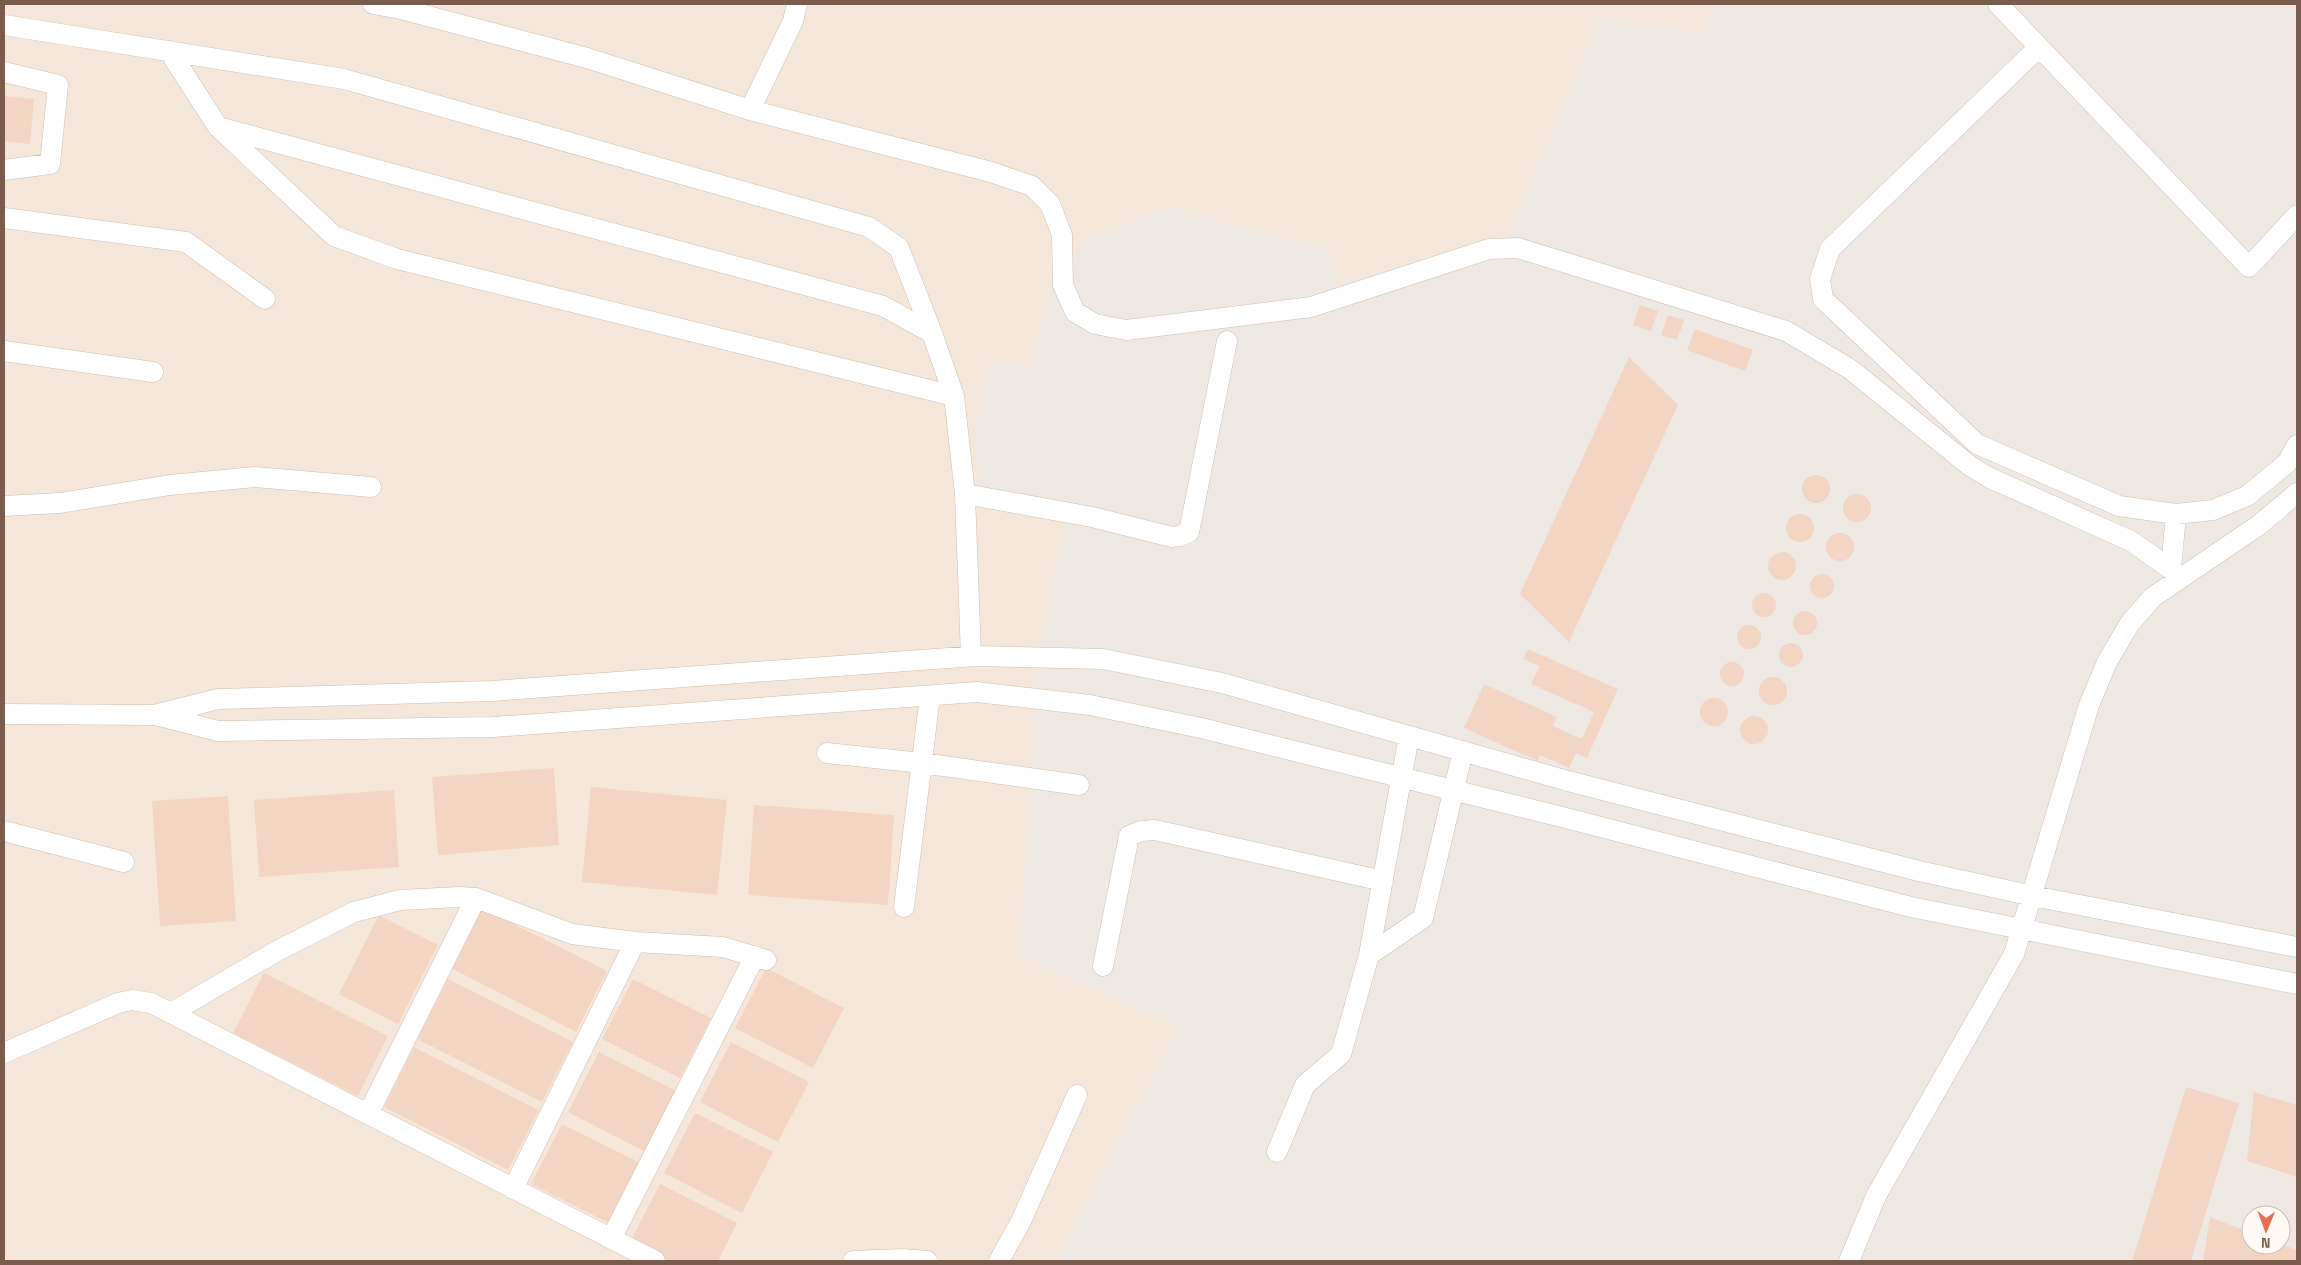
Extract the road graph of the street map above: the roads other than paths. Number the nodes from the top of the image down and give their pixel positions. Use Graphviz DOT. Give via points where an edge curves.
graph roads {
  1 [pos="373,4"];
  2 [pos="797,4"];
  3 [pos="1998,4"];
  4 [pos="4,25"];
  5 [pos="2039,47"];
  6 [pos="169,51"];
  7 [pos="4,72"];
  8 [pos="750,110"];
  9 [pos="218,127"];
  10 [pos="4,170"];
  11 [pos="2297,216"];
  12 [pos="4,218"];
  13 [pos="265,299"];
  14 [pos="932,333"];
  15 [pos="1227,341"];
  16 [pos="4,351"];
  17 [pos="153,372"];
  18 [pos="954,396"];
  19 [pos="2297,445"];
  20 [pos="371,488"];
  21 [pos="2297,493"];
  22 [pos="965,494"];
  23 [pos="4,506"];
  24 [pos="2176,514"];
  25 [pos="2177,573"];
  26 [pos="971,656"];
  27 [pos="930,696"];
  28 [pos="4,714"];
  29 [pos="156,715"];
  30 [pos="1409,736"];
  31 [pos="1463,751"];
  32 [pos="827,753"];
  33 [pos="922,763"];
  34 [pos="1402,778"];
  35 [pos="1079,785"];
  36 [pos="1454,790"];
  37 [pos="4,831"];
  38 [pos="124,862"];
  39 [pos="1383,881"];
  40 [pos="2033,896"];
  41 [pos="476,898"];
  42 [pos="904,907"];
  43 [pos="2022,929"];
  44 [pos="635,942"];
  45 [pos="2297,947"];
  46 [pos="1369,955"];
  47 [pos="1103,966"];
  48 [pos="2297,984"];
  49 [pos="171,1013"];
  50 [pos="4,1053"];
  51 [pos="1077,1095"];
  52 [pos="368,1114"];
  53 [pos="1277,1152"];
  54 [pos="513,1189"];
  55 [pos="611,1239"];
  56 [pos="655,1261"];
  57 [pos="853,1261"];
  58 [pos="927,1261"];
  59 [pos="999,1261"];
  60 [pos="1849,1261"];
  1 -- 8 [label="street" via="587,58"];
  2 -- 8 [label="street" via="794,21"];
  3 -- 5 [label="street"];
  4 -- 6 [label="street"];
  5 -- 11 [label="street" via="2249,267"];
  5 -- 24 [label="street" via="1830,249 1820,279 1823,299 1978,444 2119,506"];
  6 -- 9 [label="street"];
  6 -- 14 [label="street" via="344,79 869,227 899,248"];
  7 -- 10 [label="street" via="58,85 50,164"];
  8 -- 25 [label="street" via="991,172 1032,186 1050,204 1062,234 1063,285 1075,312 1096,324 1126,330 1311,307 1489,249 1518,248 1786,331 1850,369 1970,466 2131,541"];
  9 -- 14 [label="street" via="883,306"];
  9 -- 18 [label="street" via="334,236 398,259"];
  12 -- 13 [label="street" via="186,242"];
  14 -- 18 [label="street"];
  15 -- 22 [label="street" via="1189,532 1172,537 1092,517"];
  16 -- 17 [label="street"];
  18 -- 22 [label="street"];
  19 -- 24 [label="street" via="2287,463 2247,496 2213,510"];
  20 -- 23 [label="street" via="255,478 170,485 60,503"];
  21 -- 25 [label="street" via="2259,525"];
  22 -- 26 [label="street"];
  24 -- 25 [label="street"];
  25 -- 40 [label="street" via="2130,623 2107,662 2089,704"];
  26 -- 29 [label="street" via="492,691 218,699"];
  26 -- 30 [label="street" via="1103,659 1222,683"];
  27 -- 29 [label="street" via="493,727 218,731"];
  27 -- 33 [label="street"];
  27 -- 34 [label="street" via="977,692 1090,705 1201,728"];
  28 -- 29 [label="street"];
  30 -- 31 [label="street"];
  30 -- 34 [label="street"];
  31 -- 36 [label="street"];
  31 -- 40 [label="street" via="1910,869"];
  32 -- 33 [label="street"];
  33 -- 35 [label="street"];
  33 -- 42 [label="street"];
  34 -- 36 [label="street"];
  34 -- 39 [label="street"];
  36 -- 43 [label="street" via="1911,907"];
  36 -- 46 [label="street" via="1423,918"];
  37 -- 38 [label="street"];
  39 -- 46 [label="street"];
  39 -- 47 [label="street" via="1155,830 1141,831 1129,836"];
  40 -- 43 [label="street"];
  40 -- 45 [label="street"];
  41 -- 44 [label="street" via="572,934"];
  41 -- 49 [label="street" via="400,900 354,912 275,952"];
  41 -- 52 [label="street"];
  43 -- 48 [label="street"];
  43 -- 60 [label="street" via="2014,954 1876,1196"];
  44 -- 54 [label="street"];
  44 -- 55 [label="street" via="723,947 761,958"];
  46 -- 53 [label="street" via="1341,1054 1305,1084"];
  49 -- 50 [label="street" via="151,1003 132,1000 118,1003"];
  49 -- 52 [label="street"];
  51 -- 59 [label="street" via="1022,1219"];
  52 -- 54 [label="street"];
  54 -- 55 [label="street"];
  55 -- 56 [label="street"];
  57 -- 58 [label="street" via="902,1258"];
}
